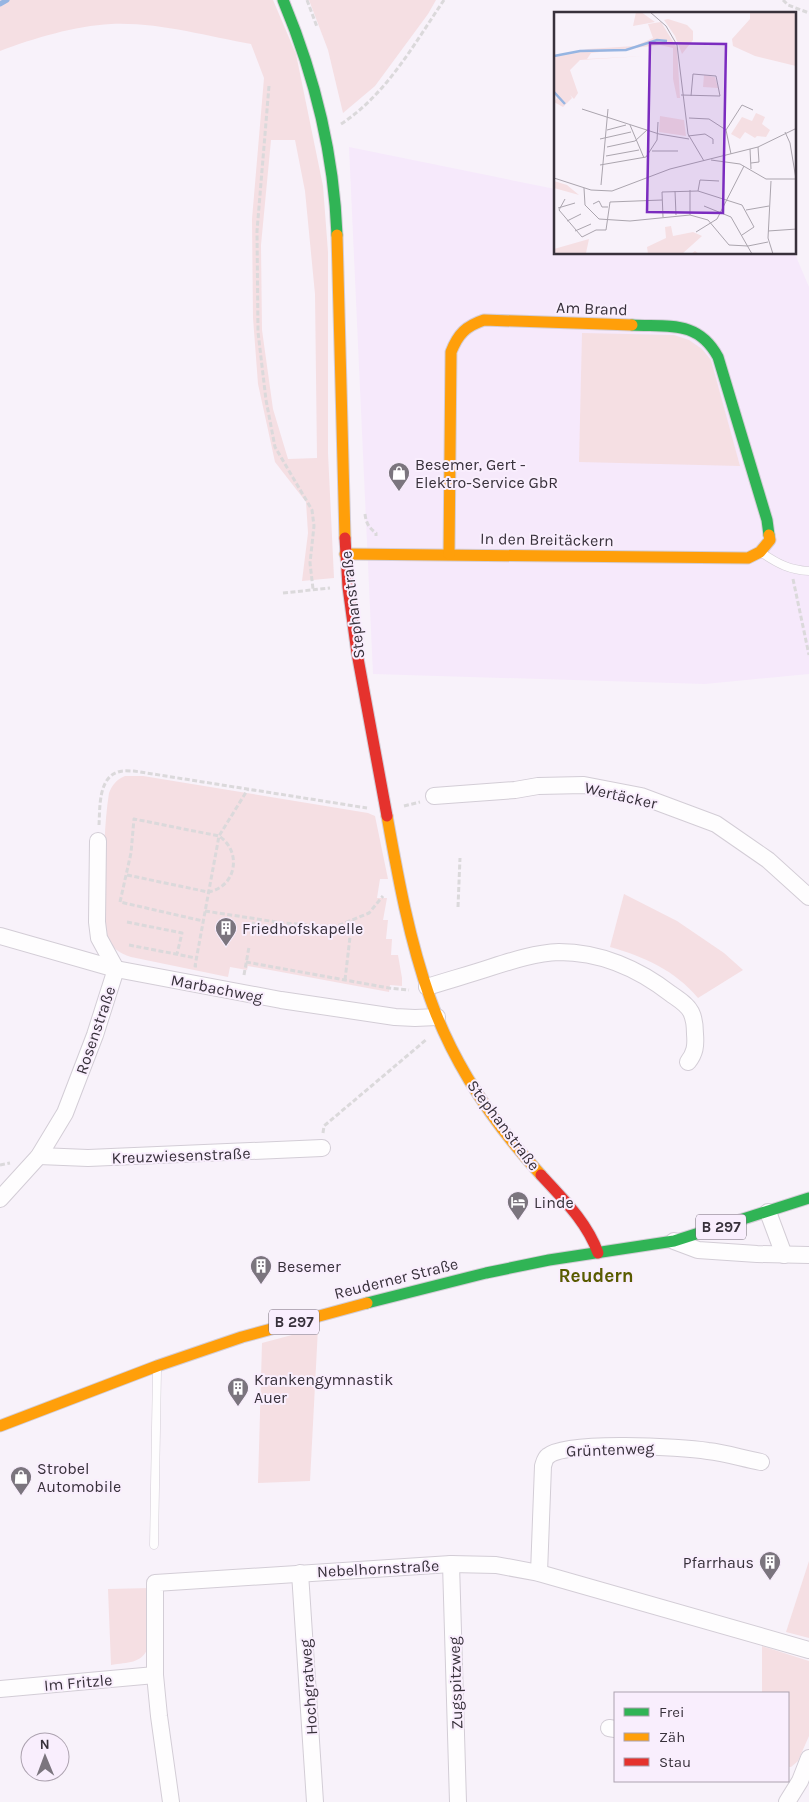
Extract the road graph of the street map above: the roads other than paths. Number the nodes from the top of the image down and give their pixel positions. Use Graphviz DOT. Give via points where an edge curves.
graph roads {
  1 [pos="283,0"];
  2 [pos="760,552"];
  3 [pos="345,554"];
  4 [pos="448,554"];
  5 [pos="809,570"];
  6 [pos="434,796"];
  7 [pos="98,841"];
  8 [pos="809,897"];
  9 [pos="0,936"];
  10 [pos="116,969"];
  11 [pos="427,987"];
  12 [pos="437,1016"];
  13 [pos="688,1062"];
  14 [pos="322,1148"];
  15 [pos="39,1156"];
  16 [pos="809,1198"];
  17 [pos="0,1199"];
  18 [pos="768,1212"];
  19 [pos="674,1241"];
  20 [pos="598,1253"];
  21 [pos="784,1255"];
  22 [pos="809,1256"];
  23 [pos="157,1366"];
  24 [pos="0,1426"];
  25 [pos="761,1462"];
  26 [pos="154,1545"];
  27 [pos="451,1564"];
  28 [pos="300,1573"];
  29 [pos="538,1573"];
  30 [pos="809,1650"];
  31 [pos="155,1675"];
  32 [pos="0,1689"];
  33 [pos="809,1758"];
  34 [pos="799,1781"];
  35 [pos="172,1802"];
  36 [pos="315,1802"];
  37 [pos="458,1802"];
  38 [pos="787,1802"];
  1 -- 3 [label="street, Stephanstraße" via="307,63 324,131 336,216"];
  2 -- 4 [label="street, In den Breitäckern" via="748,558"];
  2 -- 4 [label="street, Am Brand" via="770,540 767,520 718,356 710,341 695,331 677,327 484,320 467,325 451,352"];
  2 -- 5 [label="lane" via="791,569"];
  3 -- 4 [label="street, In den Breitäckern"];
  3 -- 11 [label="street, Stephanstraße" via="373,749 401,886"];
  6 -- 8 [label="street, Wertäcker" via="584,785 641,796 716,824 768,860"];
  7 -- 10 [label="street, Rosenstraße" via="96,922 99,938"];
  9 -- 10 [label="street, Marbachweg"];
  10 -- 12 [label="street, Marbachweg" via="395,1017"];
  10 -- 15 [label="street, Rosenstraße" via="65,1113"];
  11 -- 12 [label="street, Stephanstraße"];
  11 -- 13 [label="street" via="544,954 574,953 606,959 635,971 687,1006 692,1013 696,1044 694,1055"];
  12 -- 20 [label="street, Stephanstraße" via="487,1108 592,1235"];
  14 -- 15 [label="street, Kreuzwiesenstraße" via="88,1158"];
  15 -- 17 [label="street, Rosenstraße"];
  16 -- 18 [label="street, Reuderner Straße / B 297"];
  18 -- 19 [label="street, Reuderner Straße / B 297"];
  18 -- 21 [label="street"];
  19 -- 20 [label="street, Reuderner Straße / B 297"];
  19 -- 21 [label="street" via="698,1250"];
  20 -- 23 [label="street, Reuderner Straße / B 297" via="486,1273 369,1301 242,1337"];
  21 -- 22 [label="street"];
  23 -- 24 [label="street, Reuderner Straße / B 297"];
  23 -- 26 [label="lane"];
  25 -- 29 [label="street, Grüntenweg" via="673,1447 557,1451 547,1457 543,1466"];
  27 -- 28 [label="street, Nebelhornstraße"];
  27 -- 29 [label="street, Nebelhornstraße" via="496,1565"];
  27 -- 37 [label="street, Zugspitzweg"];
  28 -- 31 [label="street, Nebelhornstraße" via="155,1583"];
  28 -- 36 [label="street, Hochgratweg"];
  29 -- 30 [label="street, Nebelhornstraße"];
  31 -- 32 [label="street, Im Fritzle"];
  31 -- 35 [label="street, Nebelhornstraße"];
  33 -- 34 [label="street"];
  34 -- 38 [label="street"];
}
